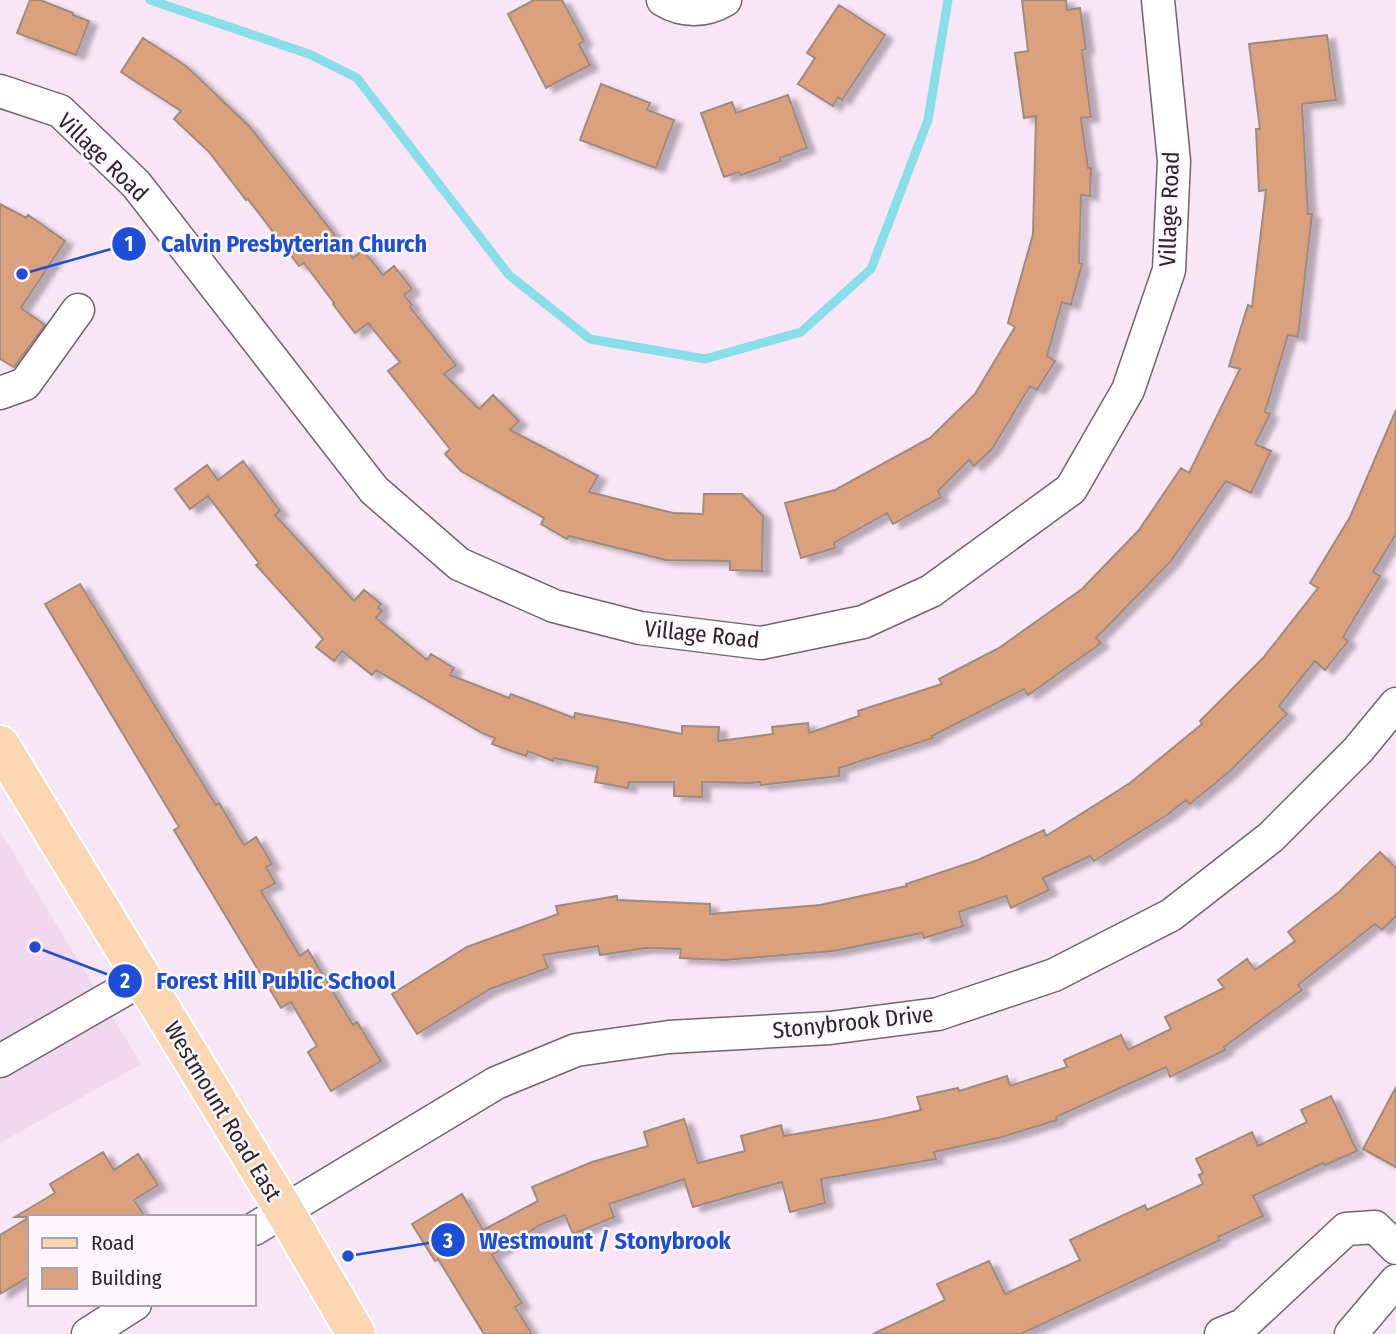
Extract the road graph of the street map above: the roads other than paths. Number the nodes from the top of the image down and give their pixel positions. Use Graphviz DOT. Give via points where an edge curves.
graph roads {
  1 [pos="663,0"];
  2 [pos="725,0"];
  3 [pos="1158,0"];
  4 [pos="0,91"];
  5 [pos="78,310"];
  6 [pos="0,393"];
  7 [pos="1396,704"];
  8 [pos="0,746"];
  9 [pos="142,979"];
  10 [pos="0,1061"];
  11 [pos="269,1219"];
  12 [pos="1396,1248"];
  13 [pos="1396,1281"];
  14 [pos="132,1306"];
  15 [pos="1239,1331"];
  16 [pos="88,1334"];
  17 [pos="356,1334"];
  18 [pos="1351,1334"];
  1 -- 2 [label="street" via="678,8 698,10"];
  3 -- 4 [label="street, Village Road" via="1174,161 1169,270 1128,390 1071,489 931,591 863,622 761,643 640,628 554,607 459,564 374,491 135,184 60,111"];
  5 -- 6 [label="street" via="25,384"];
  7 -- 11 [label="street, Stonybrook Drive" via="1358,750 1271,838 1171,915 1054,975 938,1014 830,1028 669,1037 576,1050 496,1083"];
  8 -- 9 [label="main road, Westmount Road East"];
  9 -- 10 [label="street"];
  9 -- 11 [label="main road, Westmount Road East"];
  11 -- 17 [label="main road, Westmount Road East"];
  12 -- 15 [label="street" via="1376,1227 1346,1229"];
  13 -- 18 [label="street"];
  14 -- 16 [label="street"];
}
